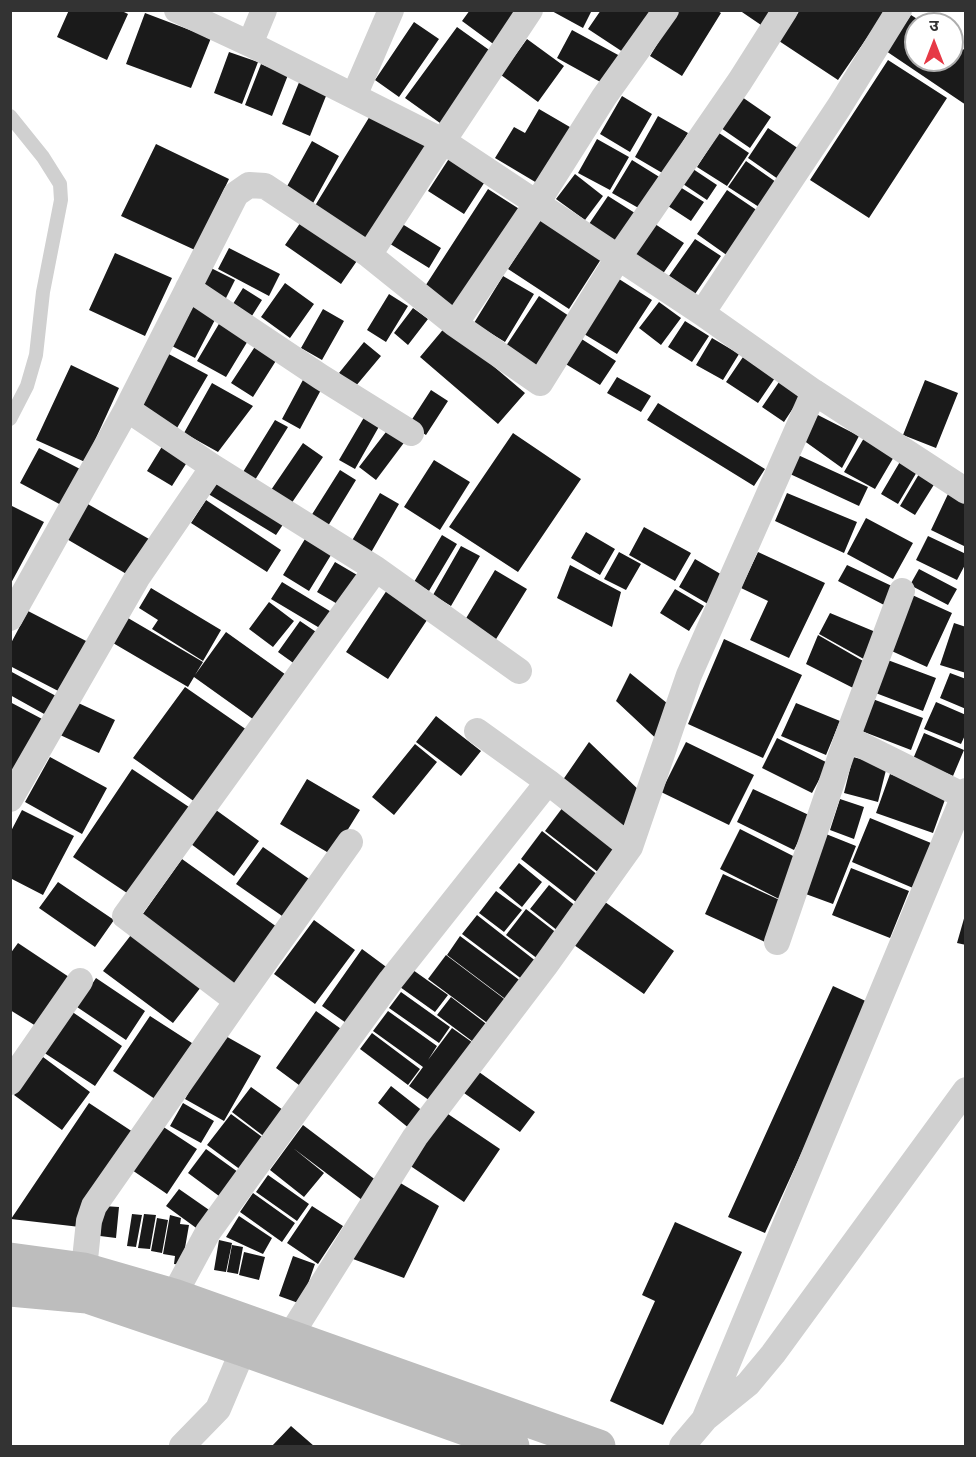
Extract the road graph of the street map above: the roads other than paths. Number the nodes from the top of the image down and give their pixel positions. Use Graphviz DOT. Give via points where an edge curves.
graph roads {
  1 [pos="177,10"];
  2 [pos="264,10"];
  3 [pos="391,10"];
  4 [pos="530,10"];
  5 [pos="666,10"];
  6 [pos="785,10"];
  7 [pos="899,10"];
  8 [pos="250,44"];
  9 [pos="354,96"];
  10 [pos="10,116"];
  11 [pos="443,141"];
  12 [pos="537,203"];
  13 [pos="369,255"];
  14 [pos="618,258"];
  15 [pos="188,288"];
  16 [pos="702,313"];
  17 [pos="455,324"];
  18 [pos="814,392"];
  19 [pos="127,409"];
  20 [pos="10,419"];
  21 [pos="411,433"];
  22 [pos="213,467"];
  23 [pos="966,491"];
  24 [pos="376,569"];
  25 [pos="902,591"];
  26 [pos="13,609"];
  27 [pos="519,671"];
  28 [pos="477,731"];
  29 [pos="847,738"];
  30 [pos="548,782"];
  31 [pos="965,793"];
  32 [pos="10,799"];
  33 [pos="350,842"];
  34 [pos="630,847"];
  35 [pos="777,942"];
  36 [pos="80,981"];
  37 [pos="237,1001"];
  38 [pos="10,1082"];
  39 [pos="966,1090"];
  40 [pos="10,1259"];
  41 [pos="84,1269"];
  42 [pos="10,1290"];
  43 [pos="174,1295"];
  44 [pos="290,1336"];
  45 [pos="243,1350"];
  46 [pos="704,1420"];
  47 [pos="182,1446"];
  48 [pos="513,1446"];
  49 [pos="599,1446"];
  50 [pos="682,1446"];
  1 -- 8 [label="street"];
  2 -- 8 [label="street"];
  3 -- 9 [label="street"];
  4 -- 11 [label="street"];
  5 -- 12 [label="street" via="604,97"];
  6 -- 14 [label="street"];
  7 -- 16 [label="street"];
  8 -- 9 [label="street"];
  9 -- 11 [label="street"];
  10 -- 20 [label="lane" via="60,184 61,200 36,355 27,386"];
  11 -- 12 [label="street"];
  11 -- 13 [label="street"];
  12 -- 14 [label="street"];
  12 -- 17 [label="street"];
  13 -- 15 [label="street" via="265,186 249,185 236,194"];
  13 -- 17 [label="street"];
  14 -- 16 [label="street"];
  14 -- 17 [label="street" via="540,382"];
  15 -- 19 [label="street"];
  15 -- 21 [label="street"];
  16 -- 18 [label="street"];
  18 -- 23 [label="street"];
  18 -- 34 [label="street" via="689,675"];
  19 -- 22 [label="street"];
  19 -- 26 [label="street"];
  22 -- 24 [label="street"];
  22 -- 32 [label="street" via="137,578"];
  24 -- 27 [label="street"];
  24 -- 37 [label="street" via="125,916"];
  25 -- 29 [label="street"];
  28 -- 30 [label="street"];
  29 -- 31 [label="street"];
  29 -- 35 [label="street"];
  30 -- 34 [label="street"];
  30 -- 43 [label="street" via="392,980 207,1232"];
  31 -- 46 [label="street"];
  33 -- 37 [label="street"];
  34 -- 44 [label="street" via="415,1137"];
  36 -- 38 [label="street"];
  37 -- 41 [label="street" via="94,1206"];
  39 -- 46 [label="street" via="773,1354 748,1384"];
  40 -- 41 [label="main road"];
  41 -- 43 [label="main road"];
  42 -- 45 [label="main road" via="87,1297"];
  43 -- 44 [label="main road"];
  44 -- 49 [label="main road"];
  45 -- 47 [label="street" via="218,1409"];
  45 -- 48 [label="main road"];
  46 -- 50 [label="street"];
}
